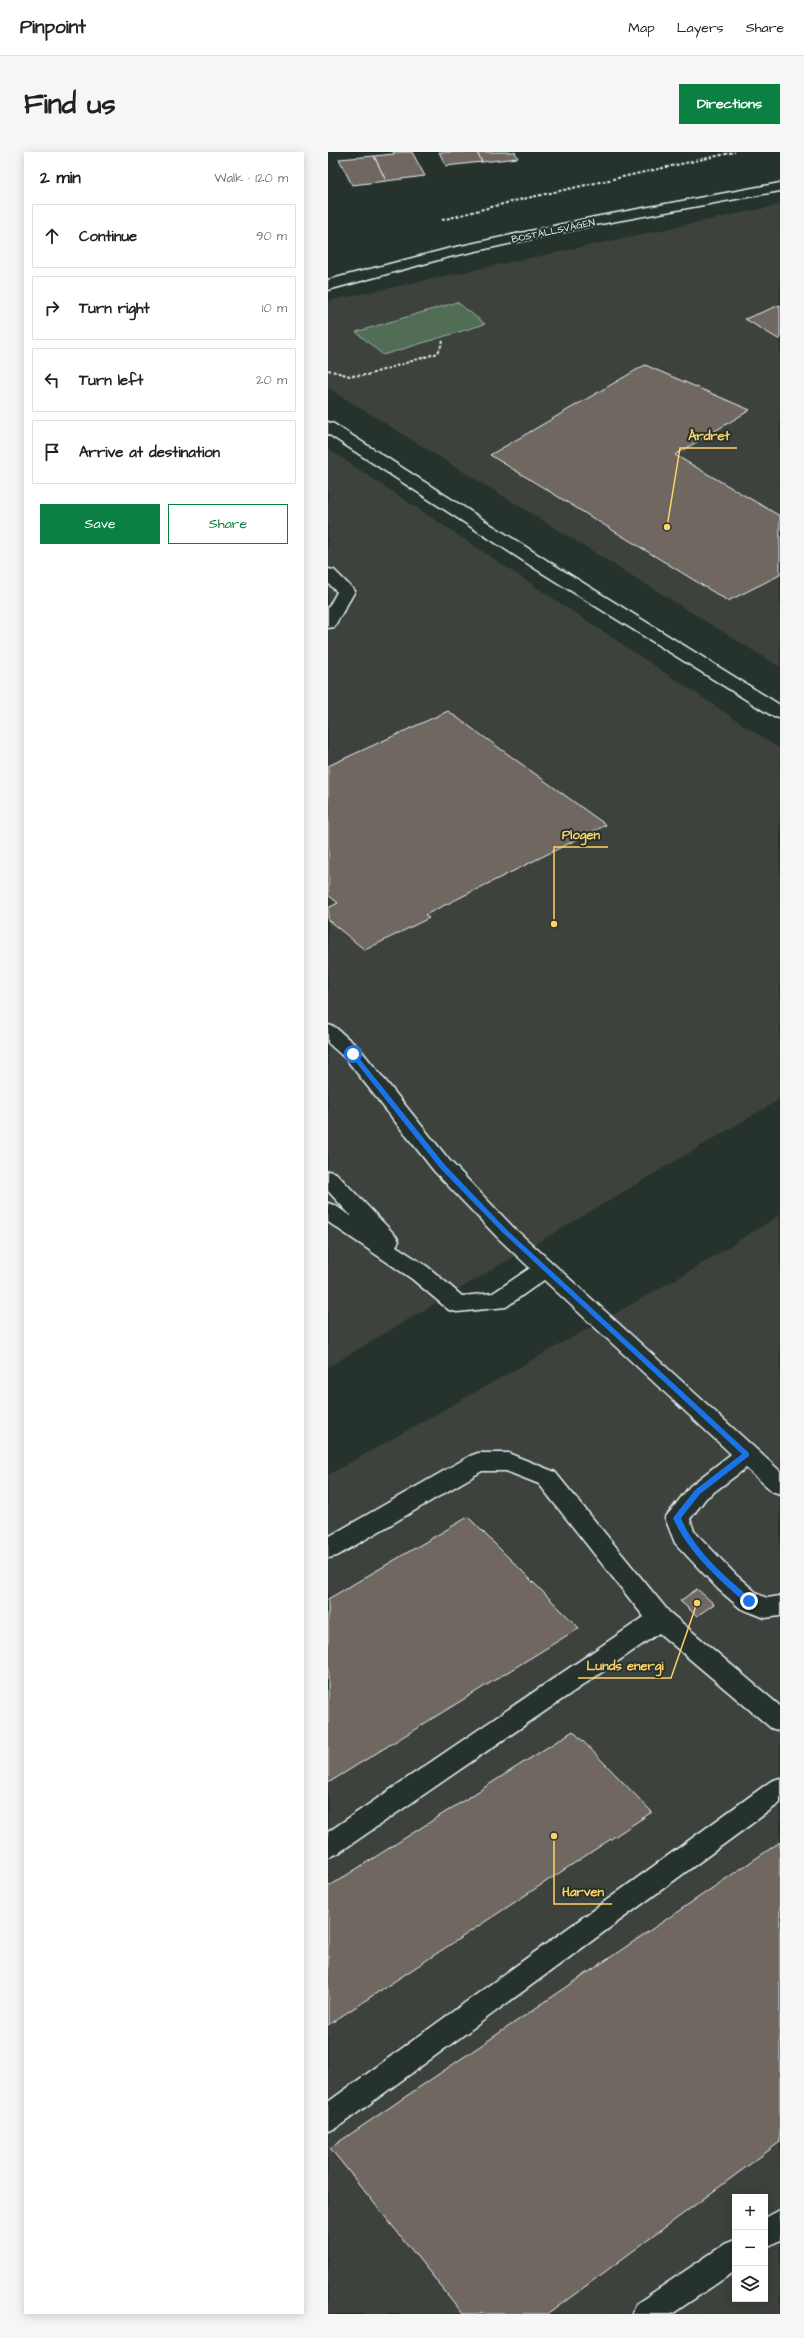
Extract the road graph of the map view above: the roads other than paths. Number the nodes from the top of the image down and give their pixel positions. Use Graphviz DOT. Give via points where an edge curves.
graph roads {
  1 [pos="780,187"];
  2 [pos="328,285"];
  3 [pos="328,427"];
  4 [pos="328,574"];
  5 [pos="328,623"];
  6 [pos="780,713"];
  7 [pos="328,1032"];
  8 [pos="328,1178"];
  9 [pos="328,1211"];
  10 [pos="546,1268"];
  11 [pos="420,1273"];
  12 [pos="747,1455"];
  13 [pos="780,1485"];
  14 [pos="328,1549"];
  15 [pos="780,1606"];
  16 [pos="660,1619"];
  17 [pos="780,1721"];
  18 [pos="780,1789"];
  19 [pos="328,1846"];
  20 [pos="328,2118"];
  21 [pos="780,2224"];
  22 [pos="768,2232"];
  23 [pos="732,2256"];
  24 [pos="647,2314"];
  1 -- 2 [label="street, BOSTÄLLSVÄGEN" via="595,221 447,253"];
  3 -- 6 [label="street" via="545,567"];
  4 -- 5 [label="street" via="346,591"];
  7 -- 10 [label="street" via="353,1054 442,1166 505,1232"];
  8 -- 11 [label="street"];
  9 -- 11 [label="street"];
  10 -- 11 [label="street" via="498,1301 456,1304"];
  10 -- 12 [label="street"];
  12 -- 13 [label="street"];
  12 -- 15 [label="street" via="698,1492 677,1518 684,1536 727,1582 749,1601 764,1608"];
  14 -- 16 [label="street" via="478,1462 508,1462 547,1478"];
  16 -- 17 [label="street"];
  16 -- 19 [label="street"];
  18 -- 20 [label="street"];
  21 -- 22 [label="street"];
  23 -- 24 [label="street"];
}
